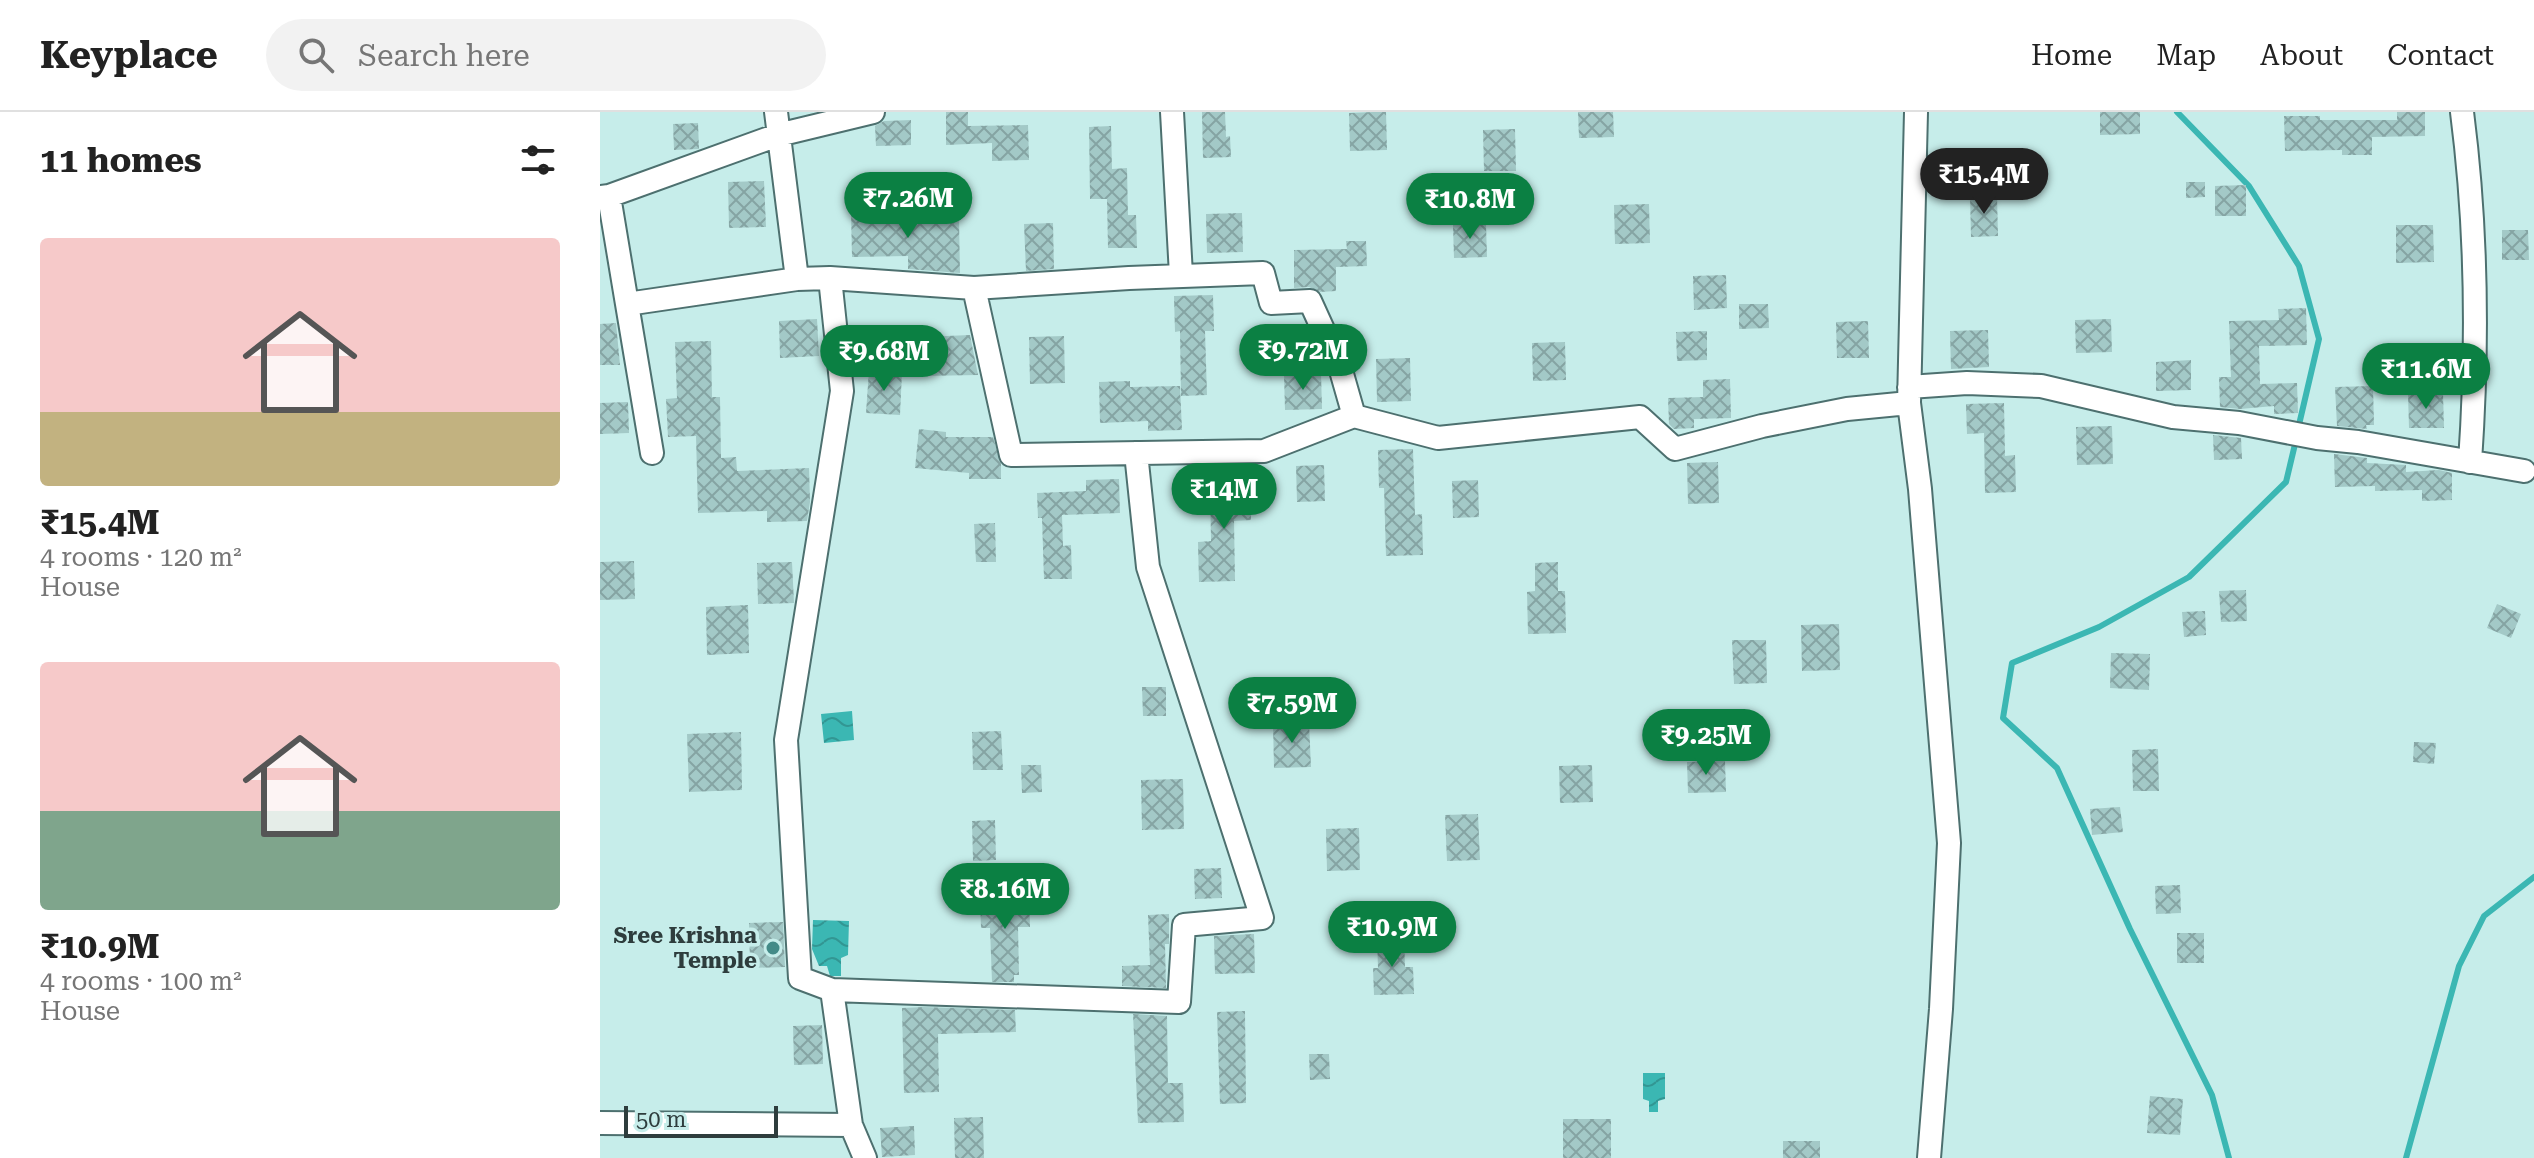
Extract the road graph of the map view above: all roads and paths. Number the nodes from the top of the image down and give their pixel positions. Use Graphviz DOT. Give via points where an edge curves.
graph roads {
  1 [pos="776,112"];
  2 [pos="873,112"];
  3 [pos="1172,112"];
  4 [pos="1916,112"];
  5 [pos="2462,112"];
  6 [pos="778,135"];
  7 [pos="605,197"];
  8 [pos="1181,275"];
  9 [pos="830,278"];
  10 [pos="797,279"];
  11 [pos="974,288"];
  12 [pos="627,304"];
  13 [pos="1909,395"];
  14 [pos="1354,416"];
  15 [pos="652,453"];
  16 [pos="1136,453"];
  17 [pos="2470,462"];
  18 [pos="2524,471"];
  19 [pos="832,990"];
  20 [pos="600,1123"];
  21 [pos="851,1125"];
  22 [pos="865,1158"];
  23 [pos="1929,1158"];
  1 -- 6 [label="street"];
  2 -- 6 [label="street"];
  3 -- 8 [label="street"];
  4 -- 13 [label="street"];
  5 -- 17 [label="street" via="2471,181 2476,386"];
  6 -- 7 [label="street"];
  6 -- 10 [label="street"];
  7 -- 12 [label="street"];
  8 -- 11 [label="street"];
  8 -- 14 [label="street" via="1263,273 1271,303 1310,301 1340,367"];
  9 -- 10 [label="street"];
  9 -- 11 [label="street"];
  9 -- 19 [label="street" via="842,391 786,740 800,978"];
  10 -- 12 [label="street"];
  11 -- 16 [label="street" via="1011,455"];
  12 -- 15 [label="street"];
  13 -- 14 [label="street" via="1675,449 1640,417 1438,438"];
  13 -- 17 [label="street" via="1967,383 2041,386 2173,417"];
  13 -- 23 [label="street" via="1949,843"];
  14 -- 16 [label="street" via="1264,451"];
  16 -- 19 [label="street" via="1148,567 1262,918 1184,925 1179,1002"];
  17 -- 18 [label="street"];
  19 -- 21 [label="street"];
  20 -- 21 [label="street"];
  21 -- 22 [label="street"];
}
